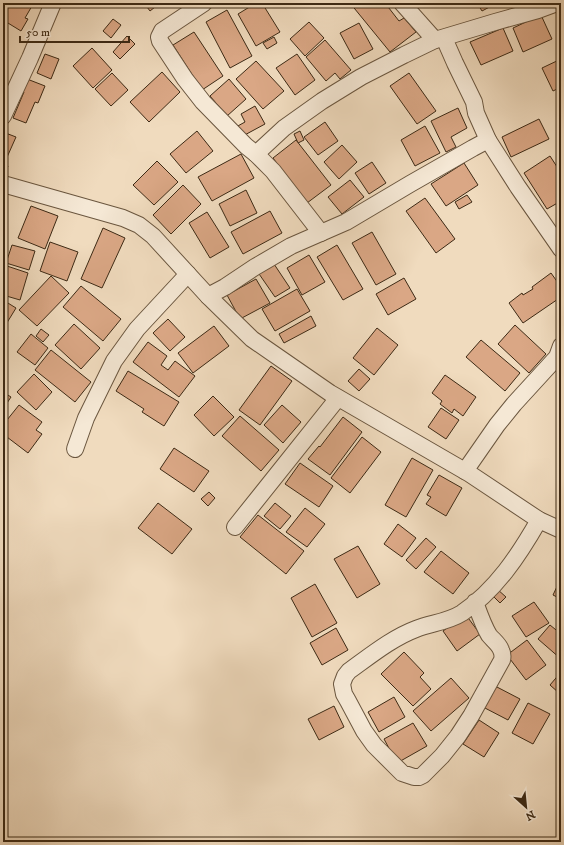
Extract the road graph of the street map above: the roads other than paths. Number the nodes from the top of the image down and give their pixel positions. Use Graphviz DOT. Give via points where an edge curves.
graph roads {
  1 [pos="53,3"];
  2 [pos="204,3"];
  3 [pos="402,3"];
  4 [pos="557,3"];
  5 [pos="439,39"];
  6 [pos="3,116"];
  7 [pos="488,140"];
  8 [pos="256,154"];
  9 [pos="3,184"];
  10 [pos="321,233"];
  11 [pos="561,250"];
  12 [pos="188,274"];
  13 [pos="208,296"];
  14 [pos="561,346"];
  15 [pos="338,398"];
  16 [pos="75,449"];
  17 [pos="465,471"];
  18 [pos="539,520"];
  19 [pos="235,527"];
  20 [pos="561,530"];
  21 [pos="475,602"];
  1 -- 6 [label="street"];
  2 -- 8 [label="street" via="162,31 160,41 203,102"];
  3 -- 5 [label="street"];
  4 -- 5 [label="street"];
  5 -- 7 [label="street" via="455,63 474,102"];
  5 -- 8 [label="street" via="361,77 322,101 284,128"];
  7 -- 10 [label="street" via="346,222"];
  7 -- 11 [label="street"];
  8 -- 10 [label="street" via="273,171"];
  9 -- 12 [label="street" via="123,218 139,225 153,236"];
  10 -- 13 [label="street" via="291,246"];
  12 -- 13 [label="street"];
  12 -- 16 [label="street" via="137,329 114,361 86,418"];
  13 -- 15 [label="street" via="252,339"];
  14 -- 17 [label="street" via="557,357 496,425"];
  15 -- 17 [label="street"];
  15 -- 19 [label="street"];
  17 -- 18 [label="street"];
  18 -- 20 [label="street"];
  18 -- 21 [label="street" via="503,575"];
  21 -- 21 [label="street" via="489,634 502,652 502,660 458,736 442,756 420,777 414,778 402,773 364,730 344,694 343,680 349,671 384,646 416,629 452,618"];
}
